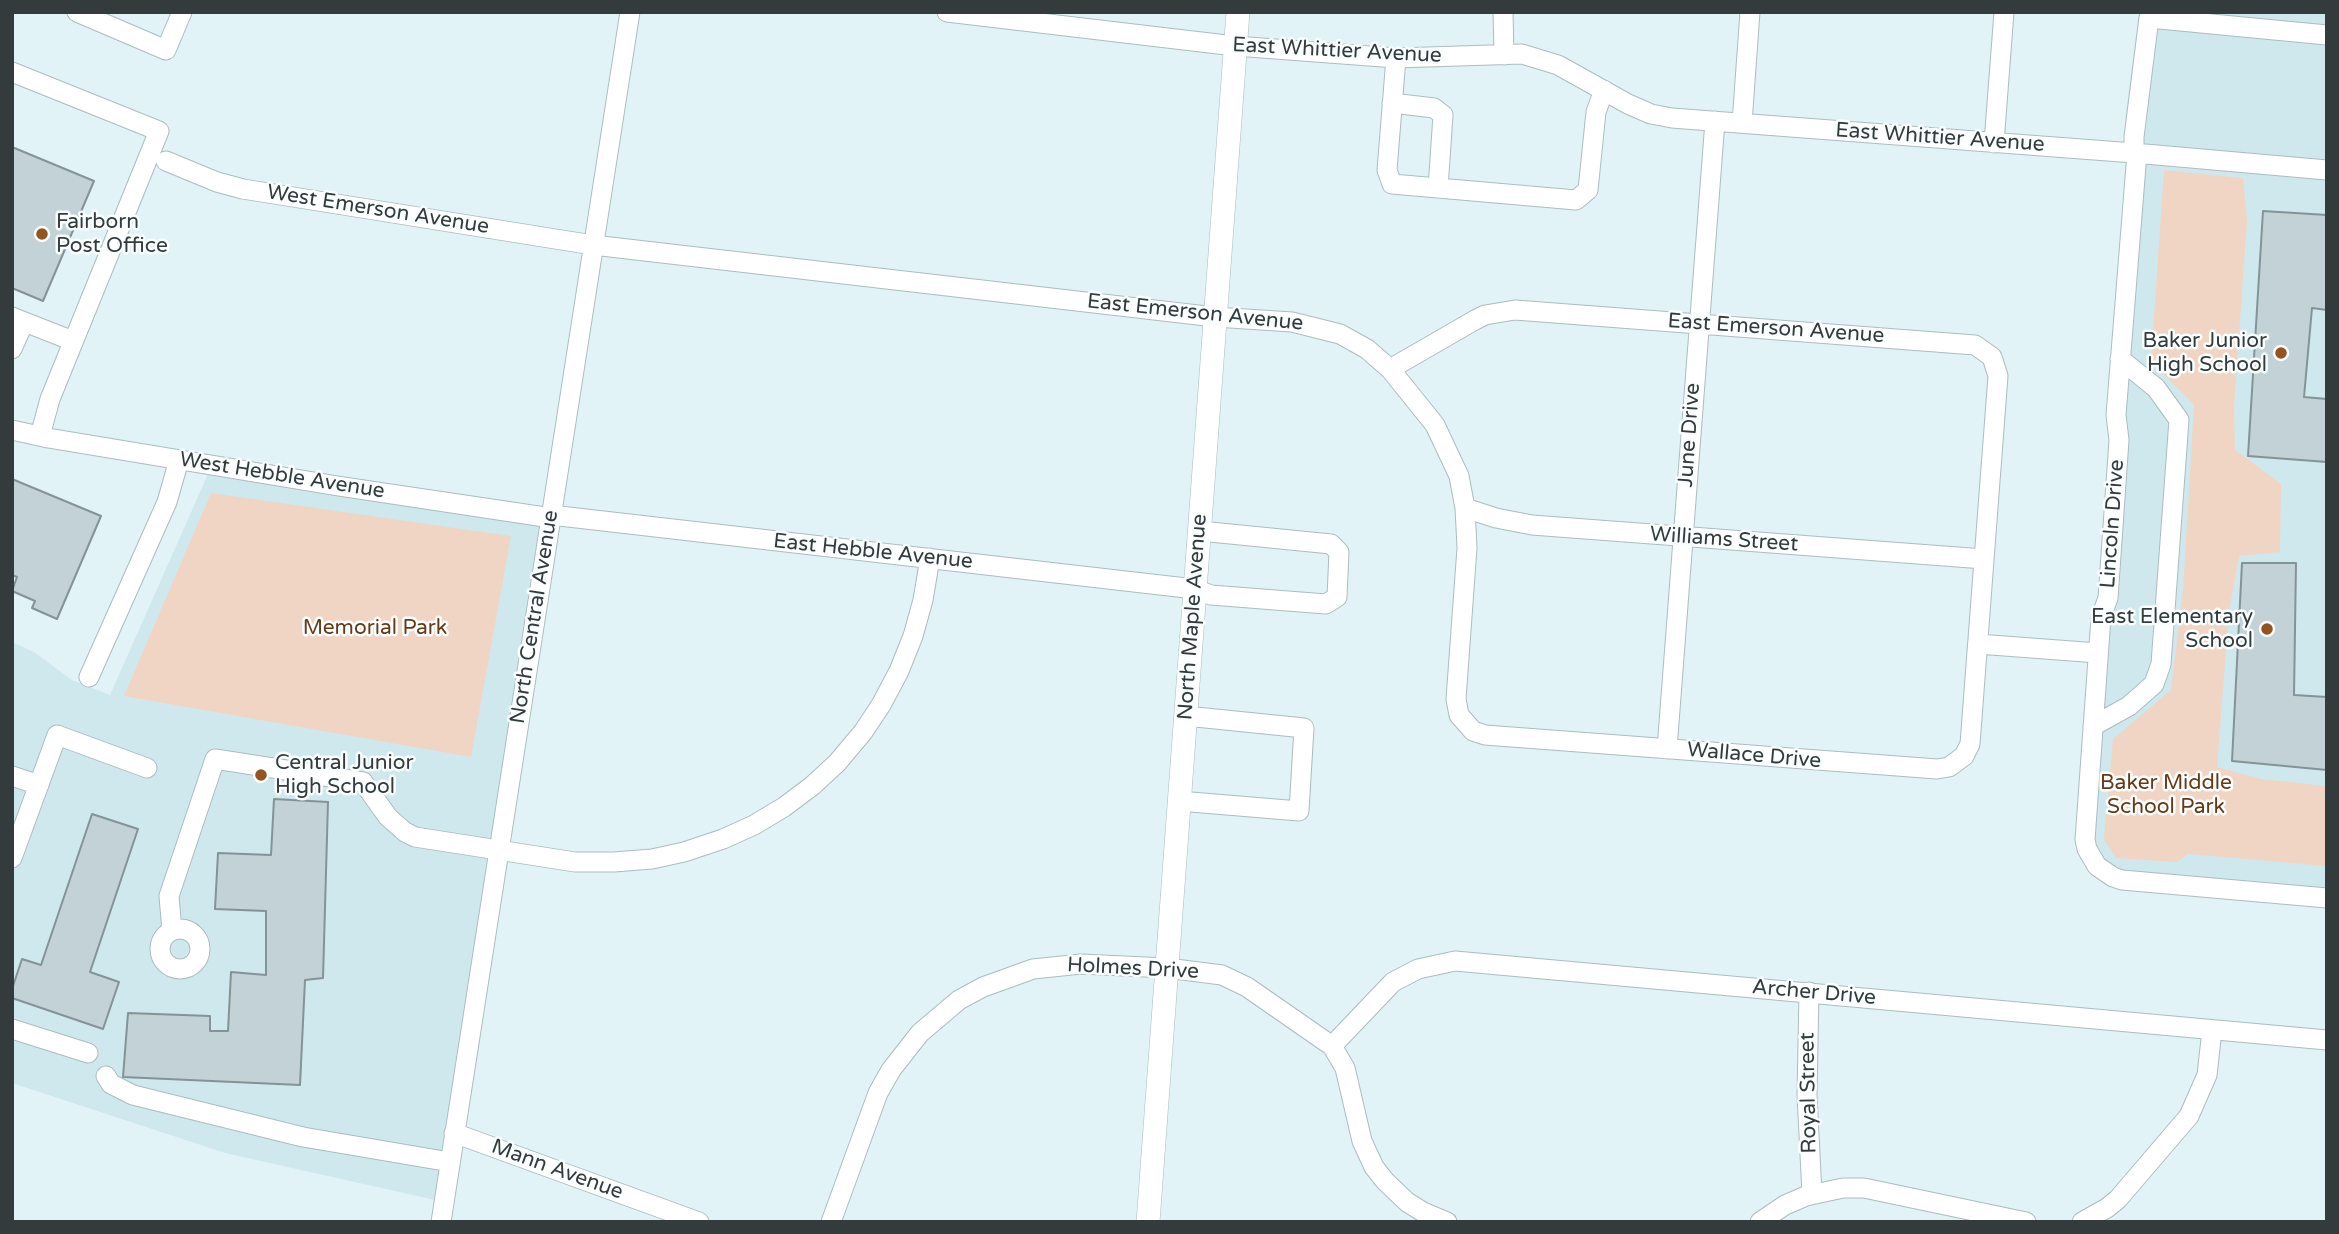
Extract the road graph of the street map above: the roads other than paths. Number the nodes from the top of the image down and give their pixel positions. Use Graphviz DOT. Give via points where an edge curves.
graph roads {
  1 [pos="77,12"];
  2 [pos="182,12"];
  3 [pos="630,12"];
  4 [pos="947,12"];
  5 [pos="1238,12"];
  6 [pos="1503,12"];
  7 [pos="1750,12"];
  8 [pos="2004,12"];
  9 [pos="2327,35"];
  10 [pos="1235,46"];
  11 [pos="1504,55"];
  12 [pos="1396,58"];
  13 [pos="12,72"];
  14 [pos="1604,90"];
  15 [pos="1392,103"];
  16 [pos="1715,121"];
  17 [pos="1742,123"];
  18 [pos="1994,143"];
  19 [pos="2136,153"];
  20 [pos="166,161"];
  21 [pos="2327,170"];
  22 [pos="1438,188"];
  23 [pos="593,245"];
  24 [pos="1215,317"];
  25 [pos="18,319"];
  26 [pos="1699,323"];
  27 [pos="73,341"];
  28 [pos="1940,341"];
  29 [pos="12,349"];
  30 [pos="2120,359"];
  31 [pos="1390,369"];
  32 [pos="12,430"];
  33 [pos="40,436"];
  34 [pos="180,460"];
  35 [pos="1465,508"];
  36 [pos="551,515"];
  37 [pos="1199,531"];
  38 [pos="1683,536"];
  39 [pos="930,558"];
  40 [pos="1984,559"];
  41 [pos="1195,589"];
  42 [pos="1978,644"];
  43 [pos="2098,653"];
  44 [pos="89,677"];
  45 [pos="1186,716"];
  46 [pos="2093,726"];
  47 [pos="1667,749"];
  48 [pos="147,768"];
  49 [pos="12,776"];
  50 [pos="39,785"];
  51 [pos="1179,801"];
  52 [pos="499,849"];
  53 [pos="12,858"];
  54 [pos="2327,898"];
  55 [pos="172,931"];
  56 [pos="1167,968"];
  57 [pos="1809,992"];
  58 [pos="12,1029"];
  59 [pos="2212,1030"];
  60 [pos="2327,1040"];
  61 [pos="1332,1046"];
  62 [pos="88,1053"];
  63 [pos="106,1076"];
  64 [pos="454,1133"];
  65 [pos="450,1163"];
  66 [pos="1812,1194"];
  67 [pos="441,1222"];
  68 [pos="699,1222"];
  69 [pos="831,1222"];
  70 [pos="1147,1222"];
  71 [pos="1447,1222"];
  72 [pos="1760,1222"];
  73 [pos="2026,1222"];
  74 [pos="2082,1222"];
  1 -- 2 [label="street" via="166,50"];
  3 -- 23 [label="street, North Central Avenue"];
  4 -- 10 [label="street, East Whittier Avenue"];
  5 -- 10 [label="main road, North Maple Avenue"];
  6 -- 11 [label="street"];
  7 -- 17 [label="street"];
  8 -- 18 [label="street"];
  9 -- 19 [label="street, Lincoln Drive" via="2150,18 2134,137"];
  10 -- 12 [label="street, East Whittier Avenue"];
  10 -- 24 [label="main road, North Maple Avenue"];
  11 -- 12 [label="street, East Whittier Avenue"];
  11 -- 14 [label="street, East Whittier Avenue" via="1543,59"];
  12 -- 15 [label="street"];
  13 -- 27 [label="street" via="159,131"];
  14 -- 16 [label="street, East Whittier Avenue" via="1651,114"];
  14 -- 22 [label="street" via="1596,112 1588,190 1576,200"];
  15 -- 22 [label="street" via="1434,108 1443,115"];
  15 -- 22 [label="street" via="1387,170 1392,184"];
  16 -- 17 [label="street, East Whittier Avenue"];
  16 -- 26 [label="street, June Drive"];
  17 -- 18 [label="street, East Whittier Avenue"];
  18 -- 19 [label="street, East Whittier Avenue"];
  19 -- 21 [label="street, East Whittier Avenue"];
  19 -- 30 [label="street, Lincoln Drive"];
  20 -- 23 [label="street, West Emerson Avenue" via="243,189"];
  23 -- 24 [label="street, East Emerson Avenue"];
  23 -- 36 [label="street, North Central Avenue"];
  24 -- 31 [label="street, East Emerson Avenue" via="1315,326 1367,349"];
  24 -- 37 [label="main road, North Maple Avenue"];
  25 -- 27 [label="street"];
  25 -- 29 [label="street"];
  26 -- 28 [label="street, East Emerson Avenue"];
  26 -- 31 [label="street, East Emerson Avenue" via="1504,311 1475,320"];
  26 -- 38 [label="street, June Drive"];
  27 -- 33 [label="street"];
  28 -- 40 [label="street, Wallace Drive" via="1975,345 1997,366"];
  30 -- 43 [label="street, Lincoln Drive" via="2108,598"];
  30 -- 46 [label="street" via="2156,388 2179,420 2161,664 2154,684 2129,706"];
  31 -- 35 [label="street, Wallace Drive" via="1435,425 1460,476"];
  32 -- 33 [label="street, West Hebble Avenue"];
  33 -- 34 [label="street, West Hebble Avenue"];
  34 -- 36 [label="street, West Hebble Avenue"];
  34 -- 44 [label="street" via="167,502"];
  35 -- 38 [label="street, Williams Street" via="1524,524"];
  35 -- 47 [label="street, Wallace Drive" via="1467,548 1456,699 1462,721 1485,735"];
  36 -- 39 [label="street, East Hebble Avenue"];
  36 -- 52 [label="street, North Central Avenue"];
  37 -- 41 [label="main road, North Maple Avenue"];
  37 -- 41 [label="street, East Hebble Avenue" via="1331,544 1339,552 1337,597 1326,604 1211,595"];
  38 -- 40 [label="street, Williams Street"];
  38 -- 47 [label="street, June Drive"];
  39 -- 41 [label="street, East Hebble Avenue"];
  39 -- 52 [label="street" via="913,636 881,705 837,763 784,807 723,839 652,859 575,862"];
  40 -- 42 [label="street, Wallace Drive"];
  41 -- 45 [label="main road, North Maple Avenue"];
  42 -- 43 [label="street"];
  42 -- 47 [label="street, Wallace Drive" via="1970,744 1949,767"];
  43 -- 46 [label="street, Lincoln Drive"];
  45 -- 51 [label="main road, North Maple Avenue"];
  45 -- 51 [label="street" via="1304,728 1299,810"];
  46 -- 54 [label="street, Lincoln Drive" via="2085,840 2091,858 2104,872 2122,880"];
  48 -- 50 [label="street" via="57,735"];
  49 -- 50 [label="street"];
  50 -- 53 [label="street"];
  51 -- 56 [label="main road, North Maple Avenue"];
  52 -- 55 [label="street" via="415,837 388,817 363,782 215,759 169,896"];
  52 -- 64 [label="street, North Central Avenue"];
  56 -- 61 [label="street, Holmes Drive" via="1233,979"];
  56 -- 69 [label="street, Holmes Drive" via="1081,964 1033,969 983,987 937,1017 905,1051 878,1093"];
  56 -- 70 [label="main road, North Maple Avenue"];
  57 -- 59 [label="street, Archer Drive"];
  57 -- 61 [label="street, Archer Drive" via="1446,962 1418,969 1394,982"];
  57 -- 66 [label="street, Royal Street" via="1807,1095"];
  58 -- 62 [label="street"];
  59 -- 60 [label="street, Archer Drive"];
  59 -- 74 [label="street" via="2207,1075 2189,1116 2118,1199"];
  61 -- 71 [label="street, Holmes Drive" via="1345,1068 1362,1140 1374,1167 1407,1202"];
  63 -- 65 [label="street" via="111,1084 133,1095 303,1136"];
  64 -- 65 [label="street, North Central Avenue"];
  64 -- 68 [label="street, Mann Avenue"];
  65 -- 67 [label="street, North Central Avenue"];
  66 -- 72 [label="street"];
  66 -- 73 [label="street" via="1864,1188"];
}
